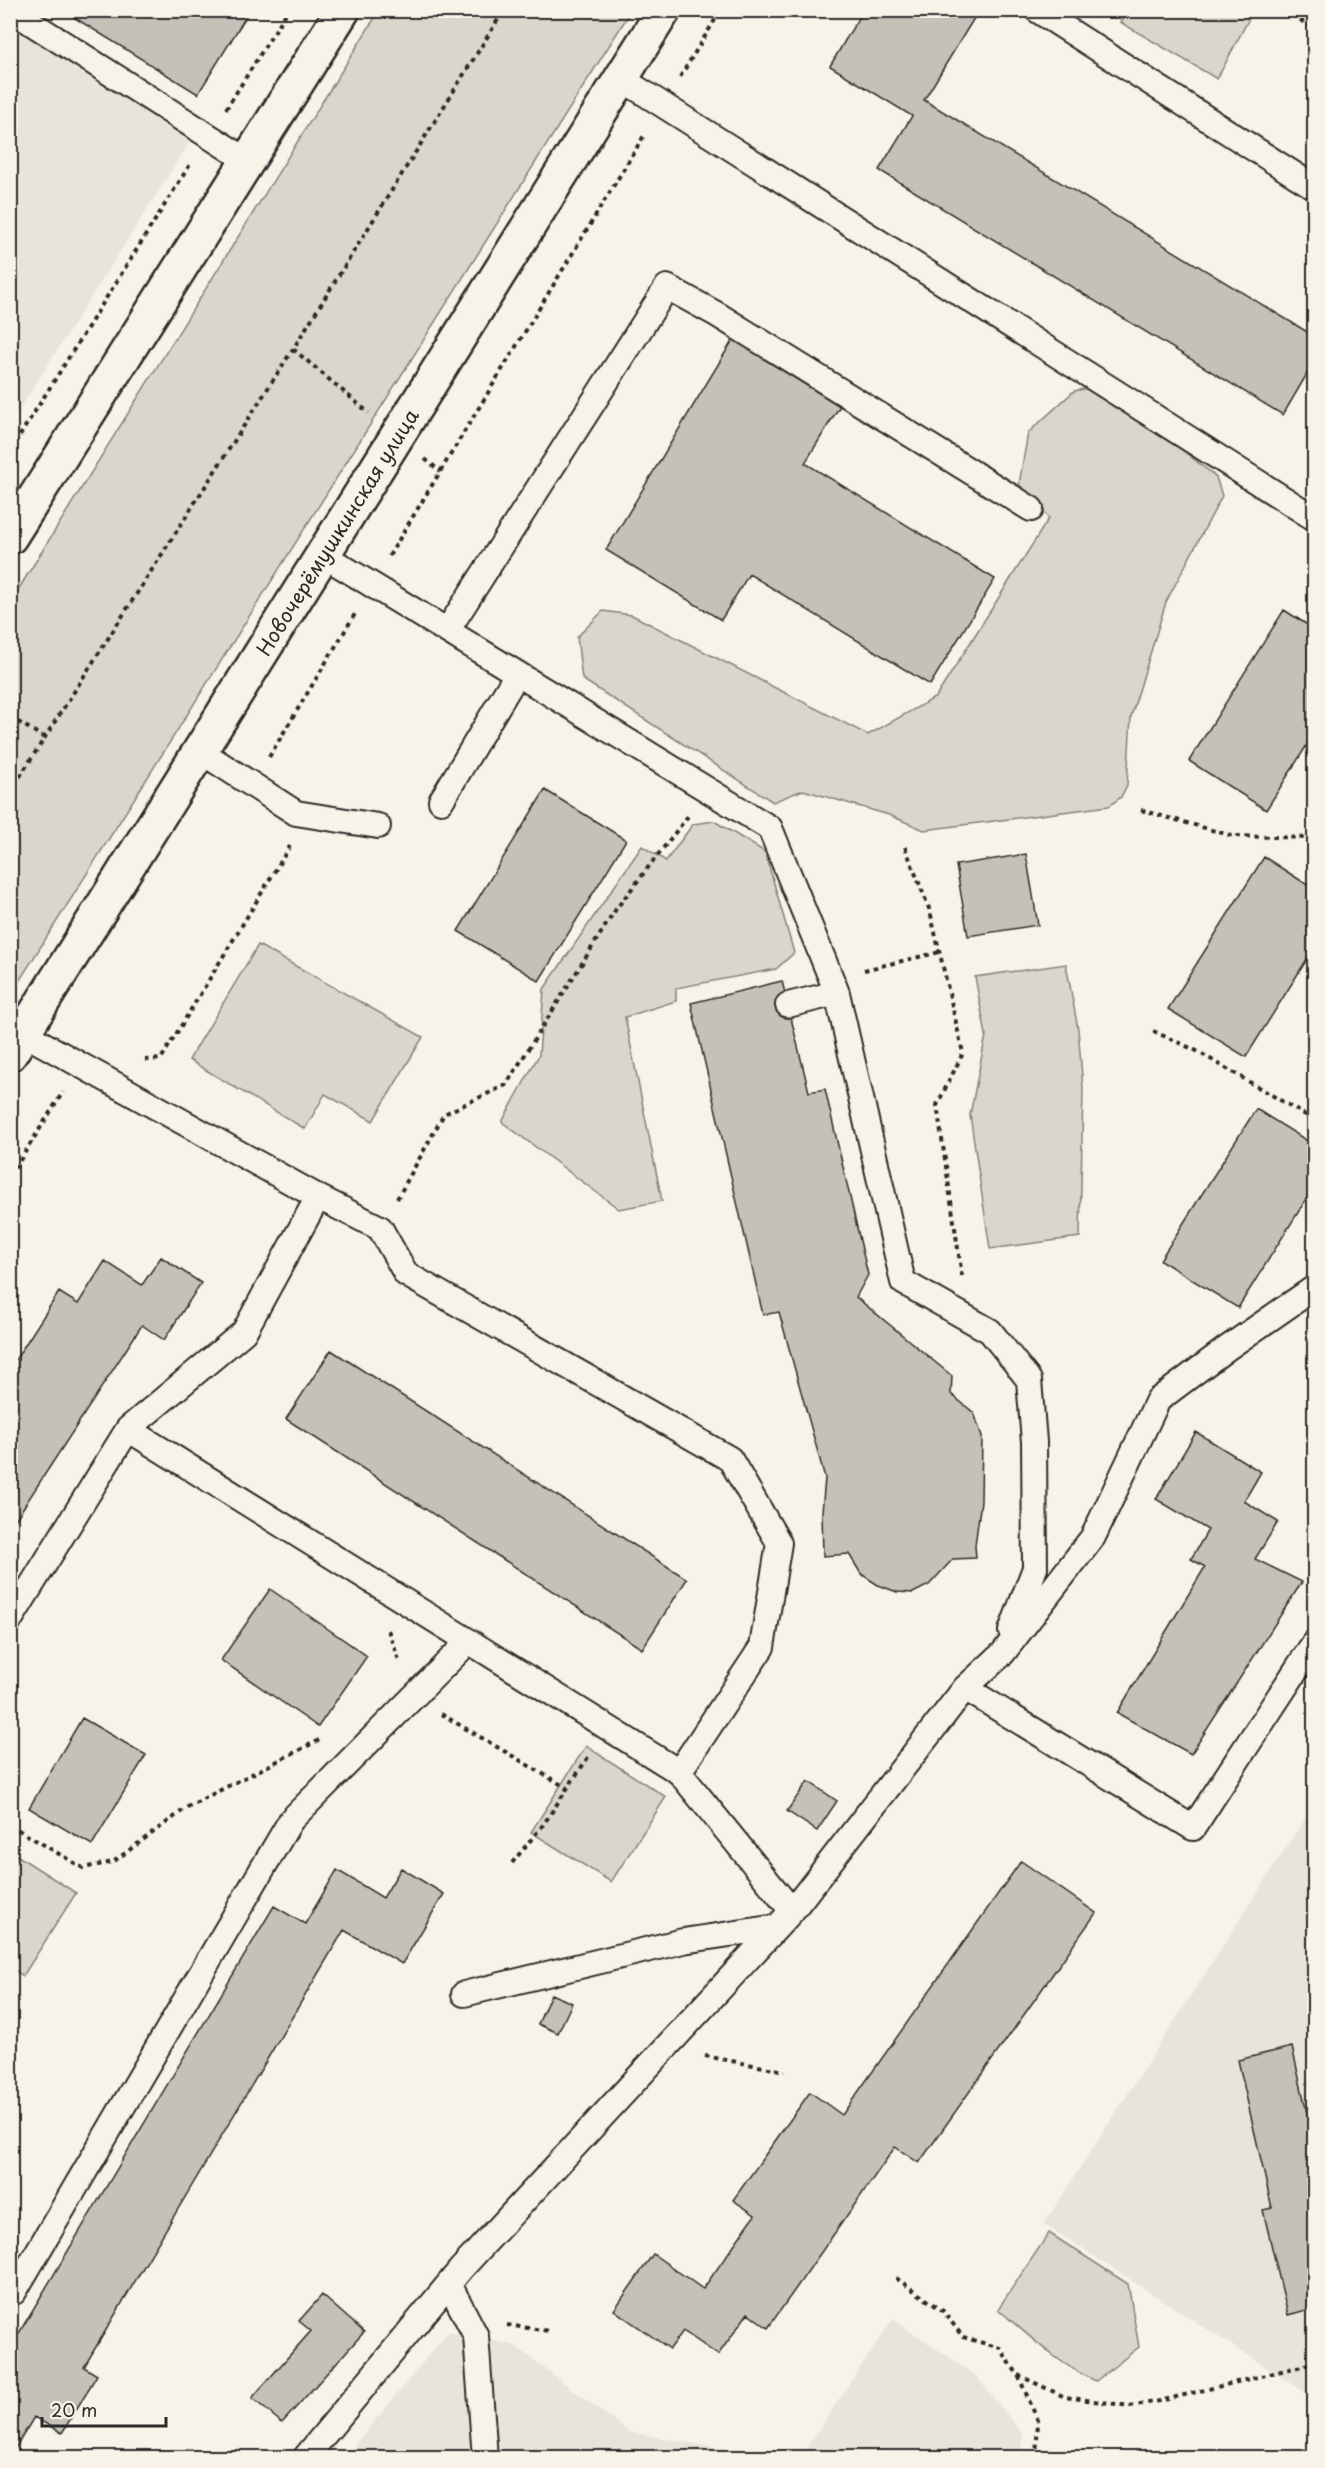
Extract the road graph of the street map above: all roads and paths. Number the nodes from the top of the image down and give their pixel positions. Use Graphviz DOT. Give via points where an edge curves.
graph roads {
  1 [pos="11,10"];
  2 [pos="288,10"];
  3 [pos="343,10"];
  4 [pos="504,10"];
  5 [pos="664,10"];
  6 [pos="1037,10"];
  7 [pos="1285,10"];
  8 [pos="1314,29"];
  9 [pos="622,79"];
  10 [pos="209,136"];
  11 [pos="248,161"];
  12 [pos="1314,187"];
  13 [pos="293,349"];
  14 [pos="376,419"];
  15 [pos="10,451"];
  16 [pos="1031,509"];
  17 [pos="1314,518"];
  18 [pos="10,537"];
  19 [pos="323,555"];
  20 [pos="447,631"];
  21 [pos="517,674"];
  22 [pos="10,717"];
  23 [pos="45,738"];
  24 [pos="200,752"];
  25 [pos="708,790"];
  26 [pos="10,792"];
  27 [pos="441,801"];
  28 [pos="1141,810"];
  29 [pos="378,826"];
  30 [pos="1314,838"];
  31 [pos="905,847"];
  32 [pos="940,952"];
  33 [pos="834,986"];
  34 [pos="788,1005"];
  35 [pos="1154,1031"];
  36 [pos="17,1043"];
  37 [pos="1314,1120"];
  38 [pos="318,1197"];
  39 [pos="380,1228"];
  40 [pos="1314,1288"];
  41 [pos="968,1318"];
  42 [pos="128,1429"];
  43 [pos="369,1580"];
  44 [pos="10,1620"];
  45 [pos="468,1642"];
  46 [pos="1314,1643"];
  47 [pos="1003,1653"];
  48 [pos="965,1688"];
  49 [pos="413,1697"];
  50 [pos="607,1728"];
  51 [pos="679,1772"];
  52 [pos="512,1863"];
  53 [pos="785,1919"];
  54 [pos="464,1994"];
  55 [pos="665,2049"];
  56 [pos="785,2071"];
  57 [pos="896,2278"];
  58 [pos="449,2284"];
  59 [pos="10,2290"];
  60 [pos="1314,2363"];
  61 [pos="1018,2375"];
  62 [pos="305,2457"];
  63 [pos="485,2457"];
  64 [pos="1036,2457"];
  1 -- 10 [label="lane"];
  2 -- 10 [label="path"];
  3 -- 11 [label="street"];
  4 -- 13 [label="path"];
  5 -- 9 [label="street, Новочерёмушкинская улица"];
  6 -- 12 [label="lane"];
  7 -- 8 [label="path"];
  9 -- 17 [label="lane"];
  9 -- 19 [label="street, Новочерёмушкинская улица"];
  10 -- 11 [label="lane"];
  10 -- 15 [label="path"];
  11 -- 18 [label="street"];
  13 -- 14 [label="path"];
  13 -- 23 [label="path"];
  16 -- 20 [label="lane" via="667,287"];
  19 -- 20 [label="lane"];
  19 -- 24 [label="street, Новочерёмушкинская улица"];
  20 -- 21 [label="lane"];
  21 -- 25 [label="lane"];
  21 -- 27 [label="lane"];
  22 -- 23 [label="path"];
  23 -- 26 [label="path"];
  24 -- 29 [label="lane" via="296,813"];
  24 -- 36 [label="street, Новочерёмушкинская улица"];
  25 -- 33 [label="lane" via="770,828"];
  25 -- 39 [label="path" via="616,909 506,1085 444,1114"];
  28 -- 30 [label="path" via="1233,836"];
  31 -- 32 [label="path" via="930,911"];
  32 -- 33 [label="path"];
  32 -- 41 [label="path" via="963,1053 937,1105"];
  33 -- 34 [label="lane"];
  33 -- 41 [label="lane" via="903,1282"];
  35 -- 37 [label="path" via="1195,1050"];
  36 -- 38 [label="lane"];
  38 -- 39 [label="lane"];
  38 -- 42 [label="lane" via="244,1332"];
  39 -- 51 [label="lane" via="405,1274 730,1460 779,1543 762,1647"];
  40 -- 47 [label="lane" via="1158,1400 1094,1537"];
  41 -- 47 [label="lane" via="990,1331 1029,1380 1034,1442 1035,1568"];
  42 -- 43 [label="lane"];
  42 -- 44 [label="lane"];
  43 -- 45 [label="lane"];
  43 -- 49 [label="path"];
  45 -- 49 [label="lane"];
  45 -- 50 [label="lane"];
  46 -- 48 [label="lane" via="1194,1828"];
  47 -- 48 [label="lane"];
  48 -- 53 [label="lane"];
  49 -- 59 [label="lane" via="291,1820 14,2292"];
  50 -- 51 [label="lane"];
  50 -- 52 [label="path" via="543,1825"];
  51 -- 53 [label="lane"];
  53 -- 54 [label="lane"];
  53 -- 55 [label="lane"];
  55 -- 56 [label="path"];
  55 -- 58 [label="lane"];
  57 -- 61 [label="path" via="943,2311 963,2337 1000,2348"];
  58 -- 62 [label="lane"];
  58 -- 63 [label="lane" via="476,2336"];
  60 -- 61 [label="path" via="1130,2406 1065,2397"];
  61 -- 64 [label="path" via="1038,2421"];
}
